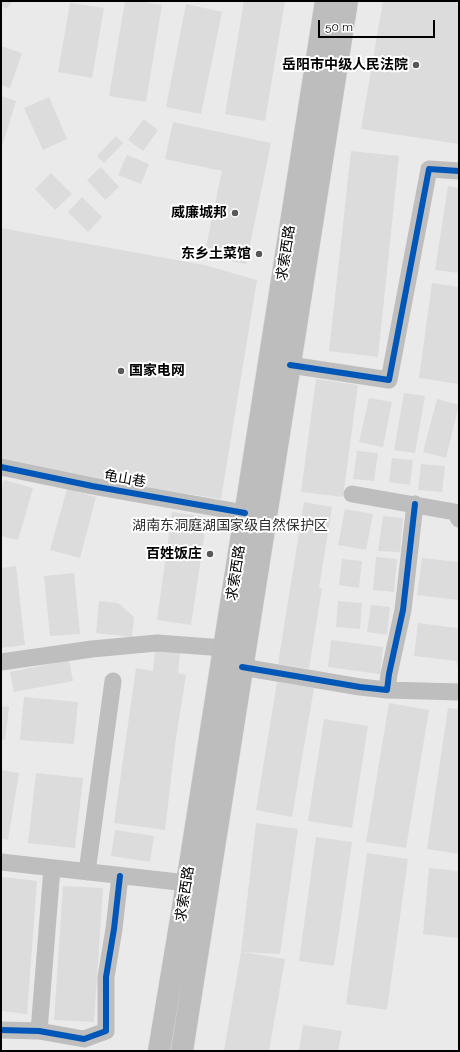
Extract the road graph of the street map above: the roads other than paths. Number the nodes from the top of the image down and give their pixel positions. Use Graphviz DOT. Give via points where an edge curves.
graph roads {
  1 [pos="326,1"];
  2 [pos="347,1"];
  3 [pos="459,171"];
  4 [pos="290,365"];
  5 [pos="1,467"];
  6 [pos="352,494"];
  7 [pos="415,504"];
  8 [pos="245,513"];
  9 [pos="459,519"];
  10 [pos="224,648"];
  11 [pos="1,662"];
  12 [pos="242,667"];
  13 [pos="113,681"];
  14 [pos="387,690"];
  15 [pos="459,692"];
  16 [pos="1,862"];
  17 [pos="52,868"];
  18 [pos="87,872"];
  19 [pos="120,876"];
  20 [pos="187,883"];
  21 [pos="1,1030"];
  22 [pos="39,1031"];
  23 [pos="160,1051"];
  24 [pos="182,1051"];
  1 -- 8 [label="main road, 求索西路"];
  2 -- 4 [label="main road, 求索西路"];
  3 -- 4 [label="street" via="429,169 389,380"];
  4 -- 12 [label="main road, 求索西路"];
  5 -- 8 [label="street, 龟山巷"];
  6 -- 7 [label="street"];
  7 -- 9 [label="street" via="455,512"];
  7 -- 14 [label="street" via="402,610"];
  8 -- 10 [label="main road, 求索西路"];
  10 -- 11 [label="street" via="157,644 92,649"];
  10 -- 20 [label="main road, 求索西路"];
  12 -- 14 [label="street"];
  12 -- 24 [label="main road, 求索西路"];
  13 -- 18 [label="street"];
  14 -- 15 [label="street"];
  16 -- 17 [label="street"];
  17 -- 18 [label="street"];
  17 -- 22 [label="street"];
  18 -- 19 [label="street"];
  19 -- 20 [label="street"];
  19 -- 22 [label="street" via="106,977 106,1031 84,1039"];
  20 -- 23 [label="main road, 求索西路"];
  21 -- 22 [label="street"];
}
